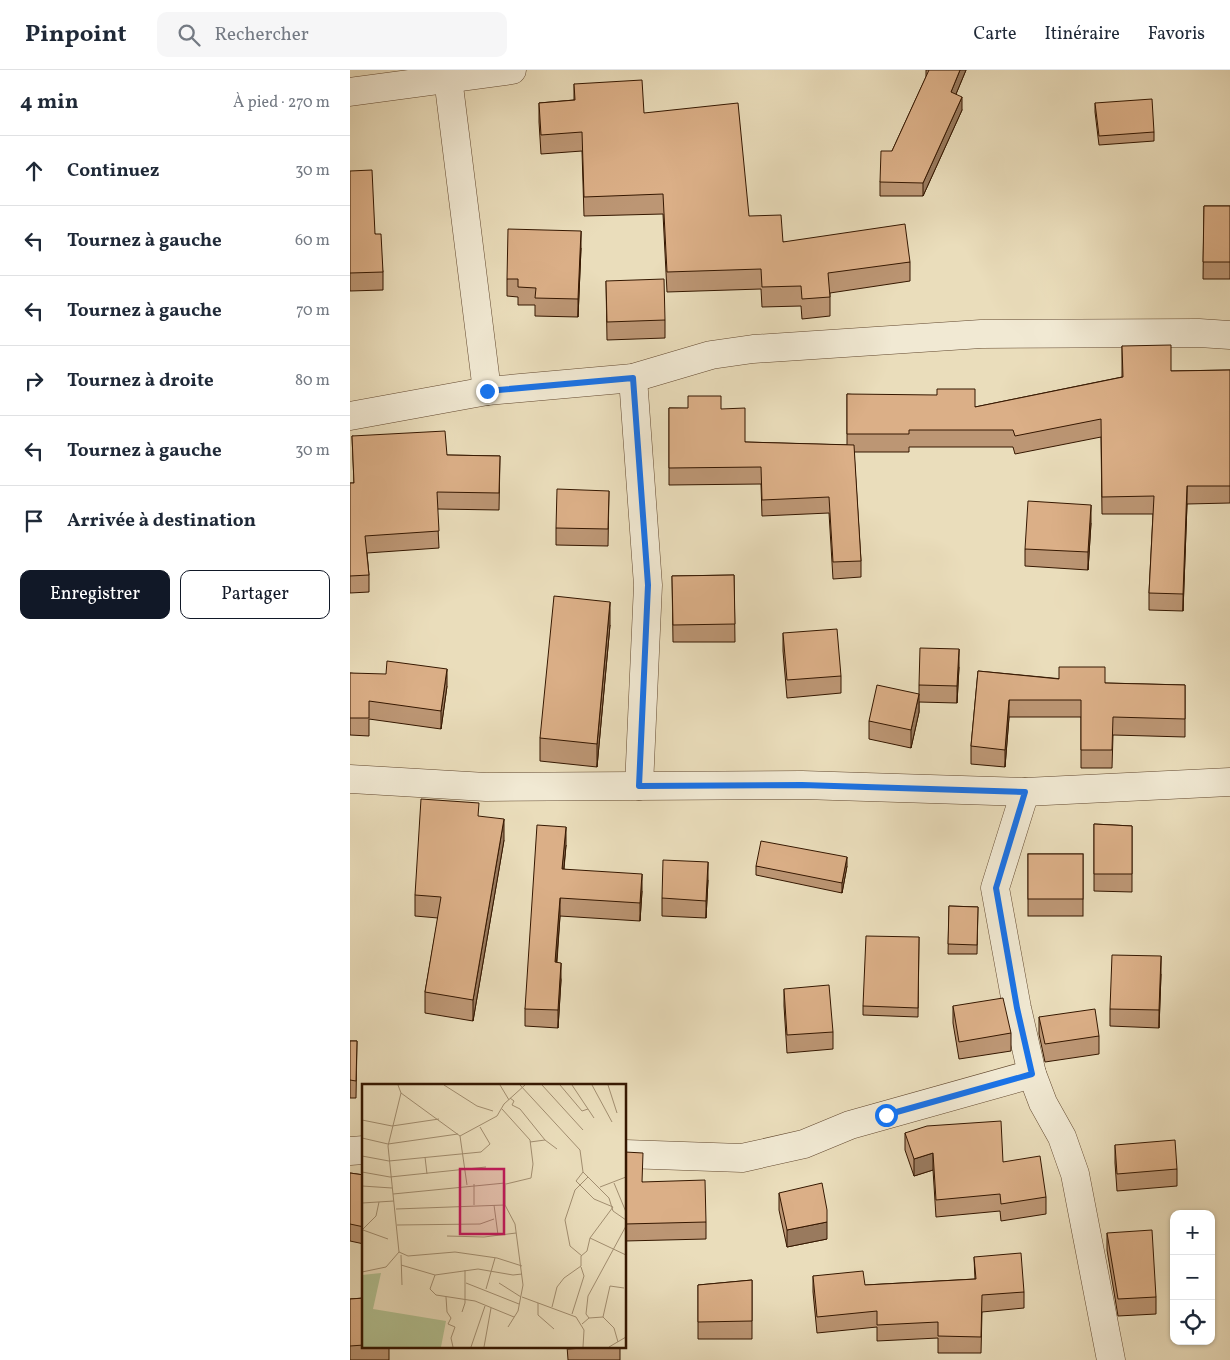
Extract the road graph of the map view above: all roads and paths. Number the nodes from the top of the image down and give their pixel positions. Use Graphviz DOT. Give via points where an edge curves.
graph roads {
  1 [pos="512,70"];
  2 [pos="448,75"];
  3 [pos="350,92"];
  4 [pos="1230,335"];
  5 [pos="633,378"];
  6 [pos="487,391"];
  7 [pos="350,416"];
  8 [pos="350,778"];
  9 [pos="1230,782"];
  10 [pos="639,786"];
  11 [pos="1025,792"];
  12 [pos="1032,1074"];
  13 [pos="626,1154"];
  14 [pos="1111,1360"];
  1 -- 2 [label="street"];
  2 -- 3 [label="street"];
  2 -- 6 [label="street"];
  4 -- 5 [label="street" via="981,334 753,349 711,355"];
  5 -- 6 [label="street"];
  5 -- 10 [label="street" via="648,585"];
  6 -- 7 [label="street"];
  8 -- 10 [label="street" via="486,787"];
  9 -- 11 [label="street"];
  10 -- 11 [label="street" via="802,785"];
  11 -- 12 [label="street" via="996,888"];
  12 -- 13 [label="street" via="850,1125 804,1144 742,1158"];
  12 -- 14 [label="street" via="1043,1103 1062,1137 1075,1174"];
}
